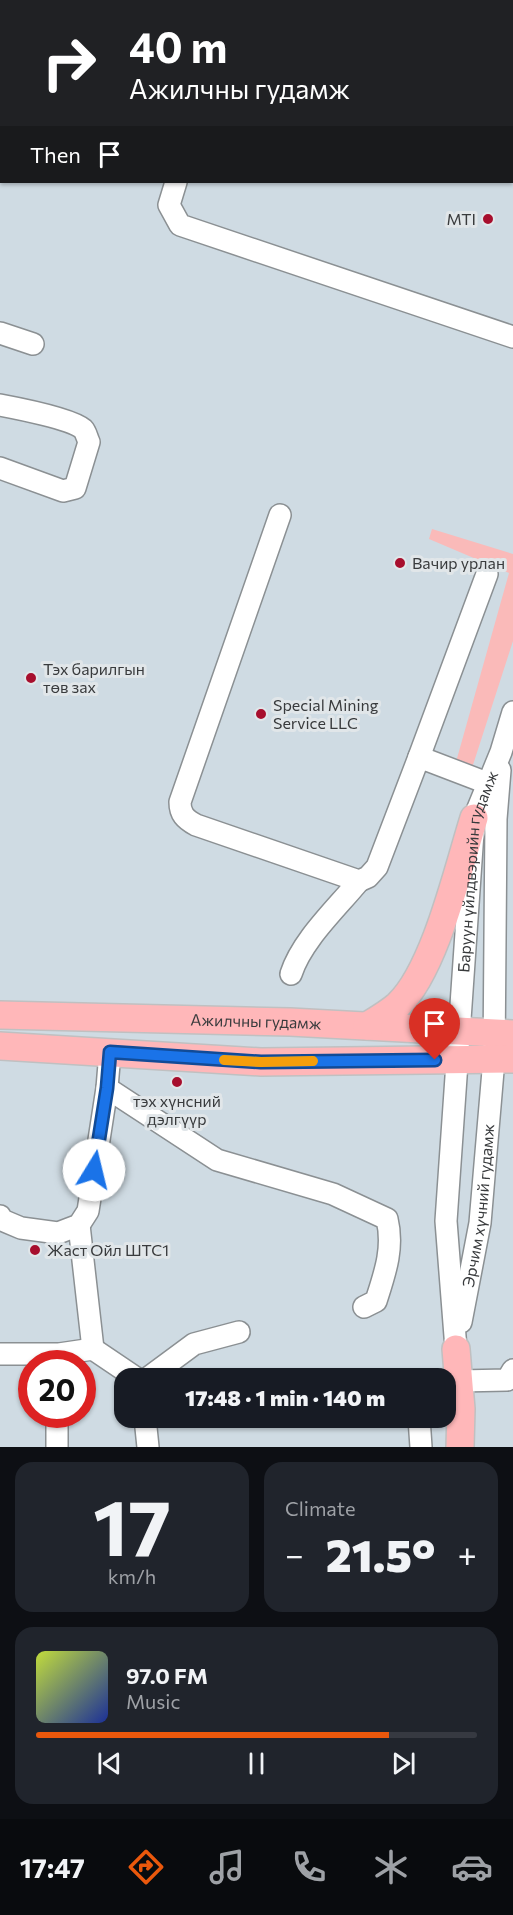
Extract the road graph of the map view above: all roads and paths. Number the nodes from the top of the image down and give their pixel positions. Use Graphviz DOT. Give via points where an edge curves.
graph roads {
  1 [pos="176,183"];
  2 [pos="0,333"];
  3 [pos="513,337"];
  4 [pos="33,344"];
  5 [pos="0,405"];
  6 [pos="0,468"];
  7 [pos="280,515"];
  8 [pos="487,574"];
  9 [pos="513,712"];
  10 [pos="501,752"];
  11 [pos="419,757"];
  12 [pos="487,783"];
  13 [pos="474,818"];
  14 [pos="359,881"];
  15 [pos="291,974"];
  16 [pos="0,1016"];
  17 [pos="368,1026"];
  18 [pos="459,1030"];
  19 [pos="504,1033"];
  20 [pos="0,1046"];
  21 [pos="110,1052"];
  22 [pos="503,1059"];
  23 [pos="457,1060"];
  24 [pos="107,1088"];
  25 [pos="0,1216"];
  26 [pos="79,1225"];
  27 [pos="364,1307"];
  28 [pos="238,1332"];
  29 [pos="93,1349"];
  30 [pos="90,1350"];
  31 [pos="456,1350"];
  32 [pos="0,1354"];
  33 [pos="18,1356"];
  34 [pos="121,1368"];
  35 [pos="162,1368"];
  36 [pos="513,1370"];
  37 [pos="459,1381"];
  38 [pos="456,1396"];
  39 [pos="456,1426"];
  40 [pos="57,1428"];
  41 [pos="145,1428"];
  42 [pos="420,1428"];
  43 [pos="57,1447"];
  44 [pos="147,1447"];
  45 [pos="421,1447"];
  46 [pos="460,1447"];
  1 -- 3 [label="street" via="169,205 180,225"];
  2 -- 4 [label="street"];
  5 -- 6 [label="street" via="76,426 89,442 75,488 69,491"];
  7 -- 14 [label="street" via="180,802 180,812 196,825"];
  8 -- 11 [label="street"];
  9 -- 10 [label="street, Баруун үйлдвэрийн гудамж"];
  10 -- 12 [label="street, Баруун үйлдвэрийн гудамж"];
  10 -- 19 [label="street, Баруун үйлдвэрийн гудамж" via="496,819"];
  11 -- 12 [label="street"];
  11 -- 14 [label="street" via="377,867"];
  12 -- 13 [label="street, Баруун үйлдвэрийн гудамж"];
  13 -- 17 [label="main road" via="437,937 419,976 398,1005"];
  13 -- 18 [label="street, Баруун үйлдвэрийн гудамж"];
  14 -- 15 [label="street" via="303,948"];
  16 -- 17 [label="main road, Ажилчны гудамж"];
  17 -- 18 [label="main road, Ажилчны гудамж"];
  18 -- 19 [label="main road, Ажилчны гудамж"];
  18 -- 23 [label="street, Баруун үйлдвэрийн гудамж"];
  19 -- 22 [label="street, Баруун үйлдвэрийн гудамж"];
  20 -- 21 [label="main road"];
  21 -- 23 [label="main road" via="261,1062"];
  21 -- 24 [label="street"];
  22 -- 23 [label="main road"];
  22 -- 31 [label="street, Эрчим хүчний гудамж" via="480,1223"];
  23 -- 31 [label="street, Эрчим хүчний гудамж" via="446,1221"];
  24 -- 26 [label="street" via="88,1211"];
  24 -- 27 [label="street" via="217,1160 333,1194 387,1220 391,1234 389,1258 376,1301"];
  25 -- 26 [label="street" via="21,1228 58,1233"];
  26 -- 29 [label="street"];
  28 -- 35 [label="street" via="194,1344"];
  29 -- 30 [label="street"];
  29 -- 34 [label="street"];
  31 -- 37 [label="main road, Эрчим хүчний гудамж"];
  32 -- 33 [label="street"];
  36 -- 37 [label="street" via="507,1380"];
  37 -- 38 [label="main road, Эрчим хүчний гудамж"];
  39 -- 46 [label="main road, Эрчим хүчний гудамж"];
  40 -- 43 [label="street"];
  41 -- 44 [label="street"];
  42 -- 45 [label="street"];
}
